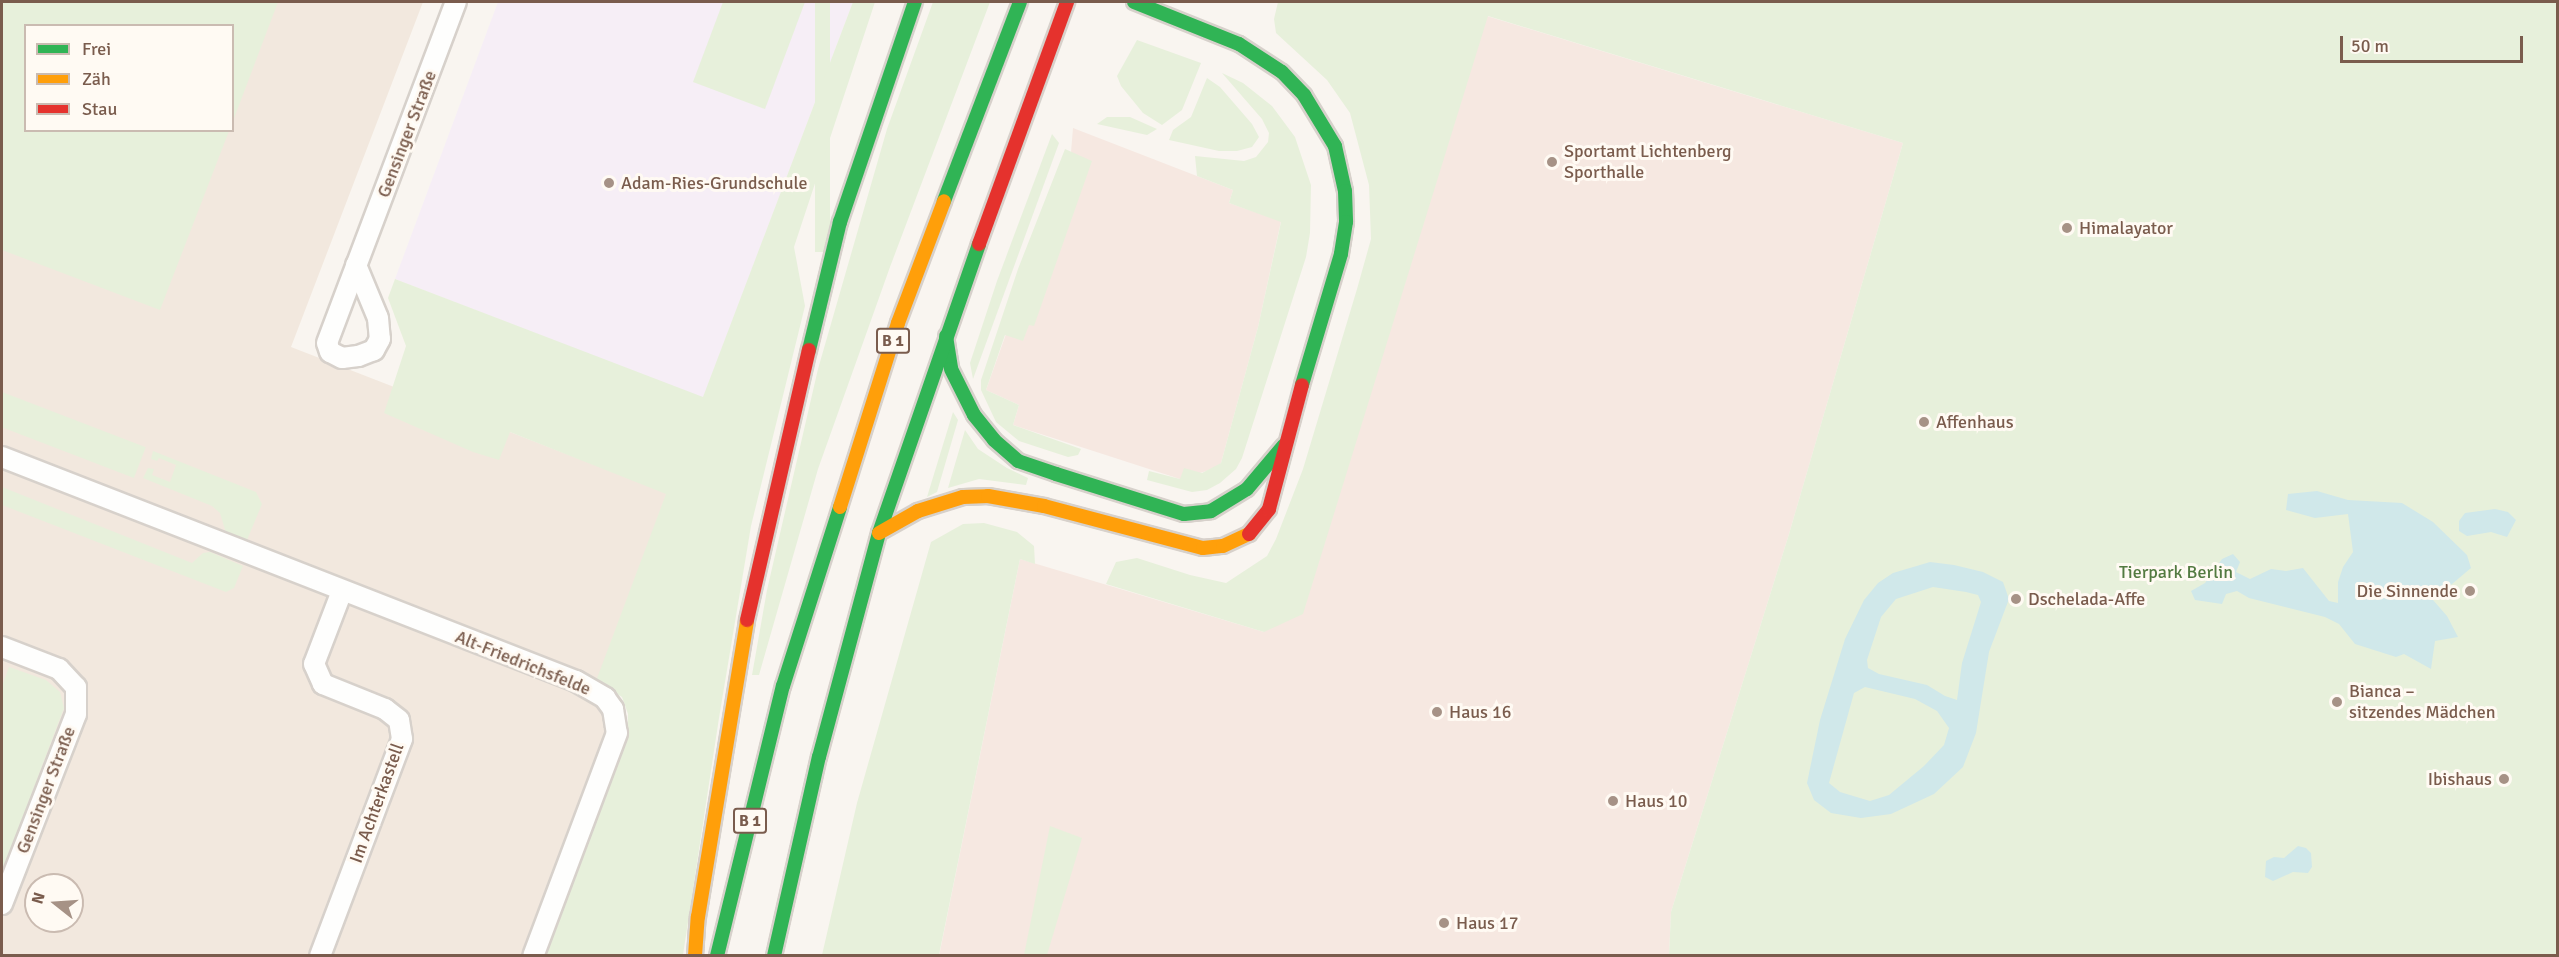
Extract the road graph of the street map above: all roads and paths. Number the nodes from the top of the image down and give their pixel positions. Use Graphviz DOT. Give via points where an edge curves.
graph roads {
  1 [pos="456,2"];
  2 [pos="915,2"];
  3 [pos="1020,2"];
  4 [pos="1067,2"];
  5 [pos="1134,2"];
  6 [pos="356,265"];
  7 [pos="946,334"];
  8 [pos="1284,445"];
  9 [pos="2,457"];
  10 [pos="879,533"];
  11 [pos="342,591"];
  12 [pos="2,647"];
  13 [pos="2,904"];
  14 [pos="320,956"];
  15 [pos="533,956"];
  16 [pos="695,956"];
  17 [pos="717,956"];
  18 [pos="774,956"];
  1 -- 6 [label="street, Gensinger Straße"];
  2 -- 16 [label="main road" via="840,222 752,589"];
  3 -- 17 [label="main road, B 1" via="898,323 783,686"];
  4 -- 7 [label="main road, B 1"];
  5 -- 8 [label="main road" via="1239,44 1282,72 1304,94 1335,146 1345,191 1341,254"];
  7 -- 8 [label="main road" via="951,369 974,415 994,440 1027,464 1184,514 1211,511 1247,489"];
  7 -- 10 [label="main road, B 1"];
  8 -- 10 [label="main road" via="1269,509 1251,533 1223,546 1187,546 1044,506 988,496 963,497 918,511"];
  9 -- 11 [label="street, Alt-Friedrichsfelde"];
  10 -- 18 [label="main road, B 1" via="819,757"];
  11 -- 14 [label="street, Im Achterkastell" via="314,664 323,684 385,709 399,720 402,739"];
  11 -- 15 [label="street, Alt-Friedrichsfelde" via="576,681 605,698 613,709 617,733"];
  12 -- 13 [label="street, Gensinger Straße" via="59,669 75,687 76,714"];
}
